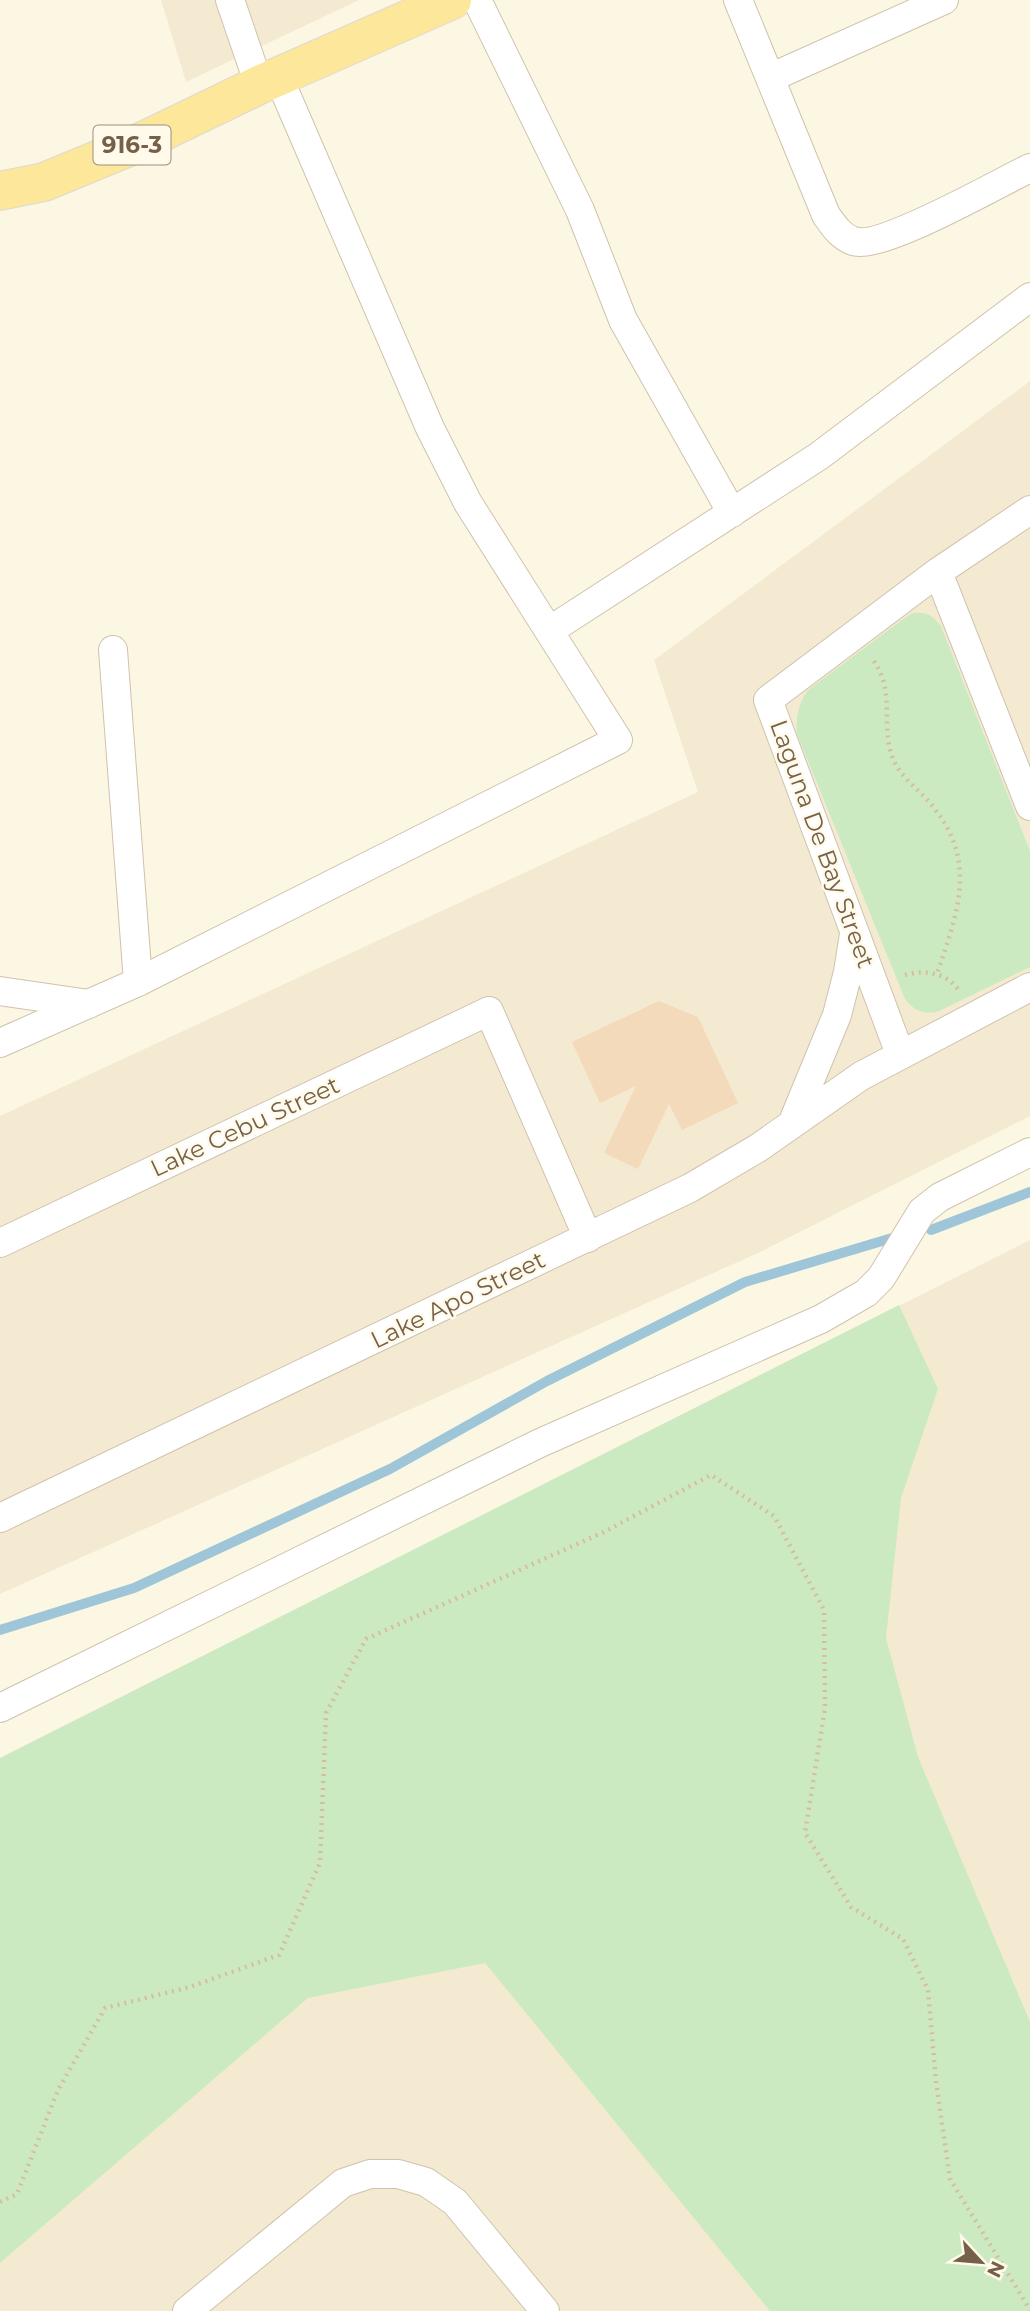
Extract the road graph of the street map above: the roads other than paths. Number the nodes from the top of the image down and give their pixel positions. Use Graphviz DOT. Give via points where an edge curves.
graph roads {
  1 [pos="230,0"];
  2 [pos="452,0"];
  3 [pos="477,0"];
  4 [pos="738,0"];
  5 [pos="944,0"];
  6 [pos="770,78"];
  7 [pos="269,80"];
  8 [pos="1030,167"];
  9 [pos="0,191"];
  10 [pos="1030,297"];
  11 [pos="1030,510"];
  12 [pos="732,513"];
  13 [pos="938,572"];
  14 [pos="549,631"];
  15 [pos="113,650"];
  16 [pos="1030,806"];
  17 [pos="854,931"];
  18 [pos="138,982"];
  19 [pos="1030,987"];
  20 [pos="0,991"];
  21 [pos="89,1004"];
  22 [pos="0,1043"];
  23 [pos="900,1054"];
  24 [pos="792,1125"];
  25 [pos="1030,1153"];
  26 [pos="588,1237"];
  27 [pos="0,1243"];
  28 [pos="0,1518"];
  29 [pos="0,1708"];
  30 [pos="187,2311"];
  31 [pos="545,2311"];
  1 -- 7 [label="street"];
  2 -- 7 [label="main road, 916-3"];
  3 -- 12 [label="street" via="580,210 624,320"];
  4 -- 6 [label="street"];
  5 -- 6 [label="street"];
  6 -- 8 [label="street" via="826,215 839,233 854,242 897,234"];
  7 -- 9 [label="main road, 916-3" via="141,142 44,182"];
  7 -- 14 [label="street" via="468,503"];
  10 -- 12 [label="street" via="819,456"];
  11 -- 13 [label="street, Laguna De Bay Street"];
  12 -- 14 [label="street"];
  13 -- 16 [label="street"];
  13 -- 17 [label="street, Laguna De Bay Street" via="768,700"];
  14 -- 18 [label="street" via="618,740"];
  15 -- 18 [label="street"];
  17 -- 23 [label="street, Laguna De Bay Street"];
  17 -- 24 [label="street" via="837,1014"];
  18 -- 21 [label="street"];
  19 -- 23 [label="street, Lake Apo Street"];
  20 -- 21 [label="street"];
  21 -- 22 [label="street"];
  23 -- 24 [label="street, Lake Apo Street"];
  24 -- 26 [label="street, Lake Apo Street" via="690,1188"];
  25 -- 29 [label="street" via="940,1197 922,1211 881,1278 866,1293 821,1319 540,1443"];
  26 -- 27 [label="street, Lake Cebu Street" via="489,1011"];
  26 -- 28 [label="street, Lake Apo Street"];
  30 -- 31 [label="street" via="343,2183 370,2174 398,2174 426,2182 455,2202"];
}
